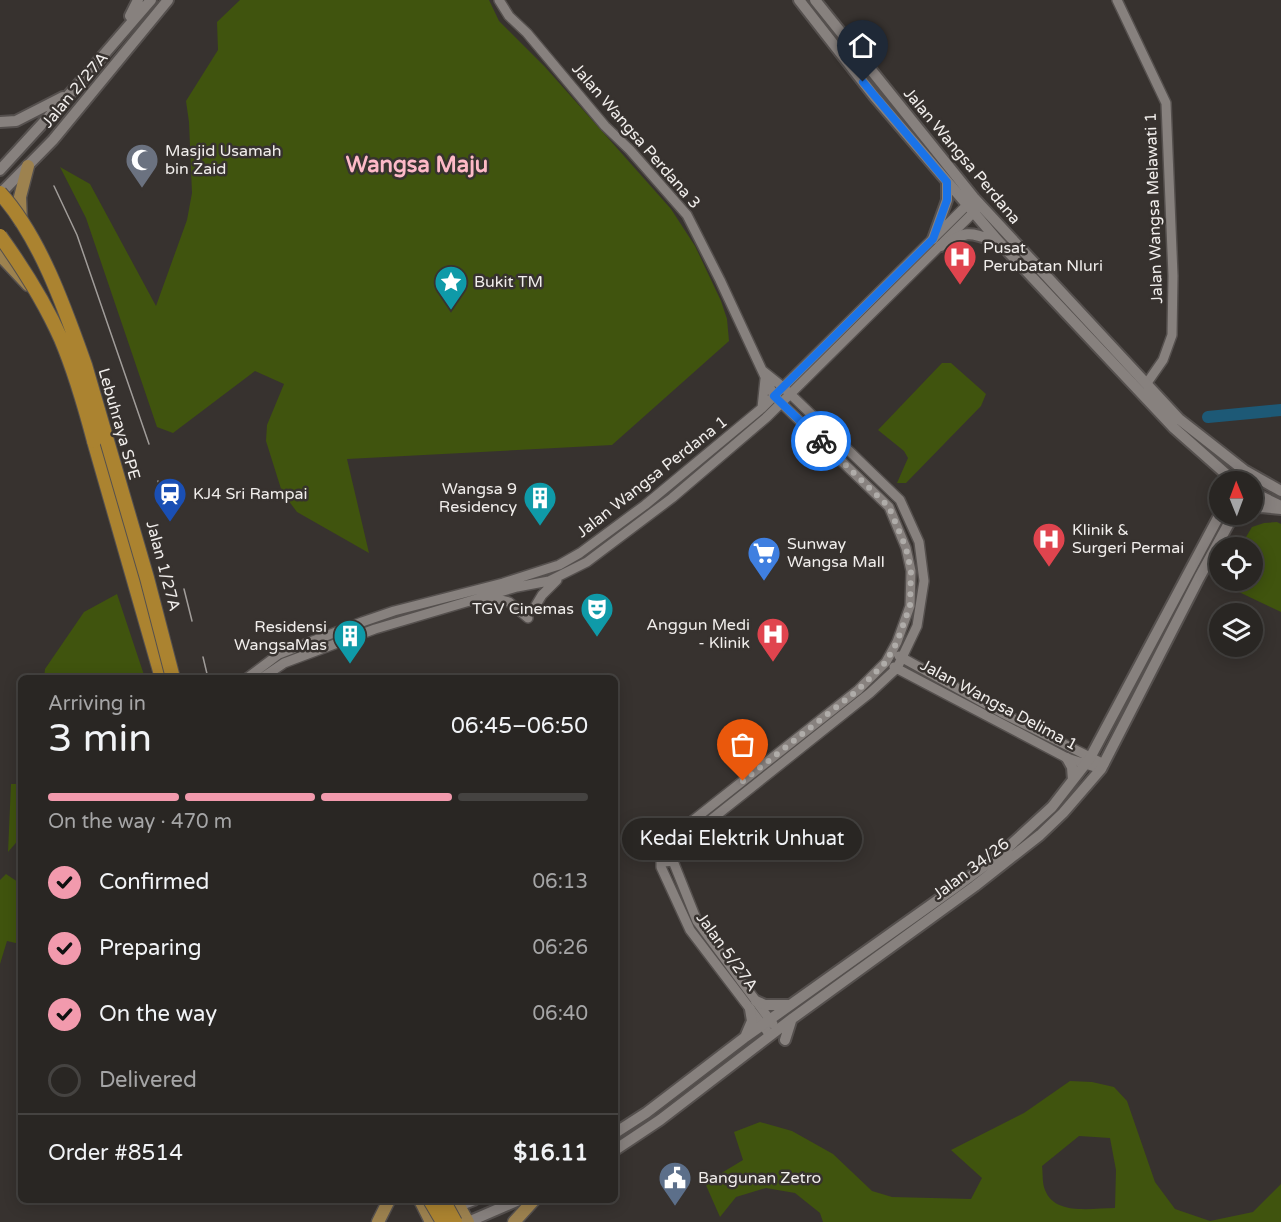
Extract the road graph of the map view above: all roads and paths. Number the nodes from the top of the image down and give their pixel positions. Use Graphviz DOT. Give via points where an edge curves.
graph roads {
  1 [pos="138,0"];
  2 [pos="151,0"];
  3 [pos="168,0"];
  4 [pos="499,0"];
  5 [pos="799,0"];
  6 [pos="815,0"];
  7 [pos="1117,0"];
  8 [pos="115,40"];
  9 [pos="74,90"];
  10 [pos="0,122"];
  11 [pos="28,166"];
  12 [pos="0,170"];
  13 [pos="947,182"];
  14 [pos="0,193"];
  15 [pos="0,204"];
  16 [pos="974,206"];
  17 [pos="21,226"];
  18 [pos="0,235"];
  19 [pos="999,242"];
  20 [pos="937,243"];
  21 [pos="0,255"];
  22 [pos="51,310"];
  23 [pos="764,374"];
  24 [pos="805,380"];
  25 [pos="1147,383"];
  26 [pos="783,387"];
  27 [pos="790,394"];
  28 [pos="774,396"];
  29 [pos="781,403"];
  30 [pos="762,408"];
  31 [pos="811,415"];
  32 [pos="767,417"];
  33 [pos="800,421"];
  34 [pos="1216,465"];
  35 [pos="1244,470"];
  36 [pos="1218,471"];
  37 [pos="1223,471"];
  38 [pos="1263,484"];
  39 [pos="1281,491"];
  40 [pos="1263,498"];
  41 [pos="1263,507"];
  42 [pos="1281,508"];
  43 [pos="1213,525"];
  44 [pos="1228,526"];
  45 [pos="566,573"];
  46 [pos="486,597"];
  47 [pos="536,605"];
  48 [pos="528,618"];
  49 [pos="892,652"];
  50 [pos="902,658"];
  51 [pos="886,662"];
  52 [pos="897,668"];
  53 [pos="156,675"];
  54 [pos="161,675"];
  55 [pos="174,675"];
  56 [pos="174,675"];
  57 [pos="251,675"];
  58 [pos="266,675"];
  59 [pos="1067,758"];
  60 [pos="1088,761"];
  61 [pos="1102,766"];
  62 [pos="1073,780"];
  63 [pos="667,840"];
  64 [pos="678,846"];
  65 [pos="661,861"];
  66 [pos="673,861"];
  67 [pos="753,1005"];
  68 [pos="790,1005"];
  69 [pos="793,1018"];
  70 [pos="766,1022"];
  71 [pos="774,1033"];
  72 [pos="744,1038"];
  73 [pos="785,1040"];
  74 [pos="618,1130"];
  75 [pos="618,1148"];
  76 [pos="388,1203"];
  77 [pos="422,1203"];
  78 [pos="430,1203"];
  79 [pos="445,1203"];
  80 [pos="457,1203"];
  81 [pos="512,1203"];
  82 [pos="531,1203"];
  83 [pos="431,1221"];
  84 [pos="378,1222"];
  85 [pos="455,1222"];
  86 [pos="468,1222"];
  87 [pos="514,1222"];
  1 -- 8 [label="main road"];
  2 -- 8 [label="main road, Jalan 2/27A"];
  3 -- 11 [label="main road, Jalan 2/27A"];
  4 -- 23 [label="street, Jalan Wangsa Perdana 3" via="605,126 687,215"];
  5 -- 13 [label="main road, Jalan Wangsa Perdana"];
  6 -- 16 [label="main road, Jalan Wangsa Perdana"];
  7 -- 25 [label="street, Jalan Wangsa Melawati 1" via="1166,103 1172,335 1163,360"];
  8 -- 9 [label="main road, Jalan 2/27A"];
  9 -- 10 [label="main road" via="16,121"];
  9 -- 12 [label="main road, Jalan 2/27A"];
  11 -- 14 [label="main road, Jalan 2/27A"];
  11 -- 17 [label="main road" via="20,197"];
  13 -- 16 [label="main road, Jalan Wangsa Perdana"];
  13 -- 20 [label="main road"];
  14 -- 55 [label="highway, Lebuhraya SPE, bridge" via="39,253 73,331"];
  15 -- 17 [label="main road, Jalan 1/27A"];
  16 -- 19 [label="main road, Jalan Wangsa Perdana"];
  16 -- 20 [label="street, Jalan Wangsa Perdana 1"];
  16 -- 25 [label="main road, Jalan Wangsa Perdana"];
  17 -- 56 [label="main road, Jalan 1/27A" via="43,253 67,300 97,387"];
  18 -- 22 [label="main road, Jalan 1/27A" via="23,260"];
  18 -- 54 [label="highway, Lebuhraya SPE, bridge" via="34,287 73,369"];
  19 -- 20 [label="main road" via="973,233"];
  19 -- 34 [label="main road, Jalan Wangsa Perdana" via="1174,428"];
  20 -- 24 [label="street, Jalan Wangsa Perdana 1"];
  20 -- 26 [label="street, Jalan Wangsa Perdana 1"];
  21 -- 22 [label="main road"];
  22 -- 53 [label="main road, Jalan 1/27A" via="64,343"];
  23 -- 26 [label="street, Jalan Wangsa Perdana 3"];
  23 -- 28 [label="street, Jalan Wangsa Perdana 3"];
  23 -- 30 [label="street"];
  24 -- 27 [label="street, Jalan Wangsa Perdana 1"];
  24 -- 31 [label="street" via="801,395"];
  25 -- 35 [label="main road, Jalan Wangsa Perdana" via="1179,419"];
  26 -- 27 [label="street, Jalan Wangsa Perdana 3"];
  26 -- 28 [label="street, Jalan Wangsa Perdana 1"];
  27 -- 29 [label="street, Jalan Wangsa Perdana 1"];
  27 -- 31 [label="street, Jalan Wangsa Perdana 3"];
  28 -- 29 [label="street, Jalan Wangsa Perdana 3"];
  28 -- 30 [label="street, Jalan Wangsa Perdana 1"];
  29 -- 32 [label="street, Jalan Wangsa Perdana 1"];
  29 -- 33 [label="street, Jalan Wangsa Perdana 3"];
  30 -- 57 [label="street, Jalan Wangsa Perdana 1" via="645,505 559,565 362,622 279,654"];
  31 -- 50 [label="street, Jalan Wangsa Perdana 3" via="900,500 915,533 924,591 918,626"];
  32 -- 33 [label="street" via="786,414"];
  32 -- 45 [label="street, Jalan Wangsa Perdana 1" via="672,498 587,562"];
  33 -- 49 [label="street, Jalan Wangsa Perdana 3" via="889,507 900,528 911,571 912,594 907,619"];
  34 -- 36 [label="main road"];
  34 -- 37 [label="main road, Jalan Wangsa Perdana"];
  38 -- 39 [label="main road, Jalan Wangsa Perdana"];
  40 -- 42 [label="main road"];
  41 -- 42 [label="main road"];
  43 -- 60 [label="main road, Jalan 34/26"];
  44 -- 61 [label="main road, Jalan 34/26"];
  45 -- 46 [label="street, Jalan Wangsa Perdana 1"];
  45 -- 47 [label="street"];
  46 -- 48 [label="street" via="509,602"];
  46 -- 58 [label="street, Jalan Wangsa Perdana 1" via="375,629 284,663"];
  49 -- 50 [label="street, Jalan Wangsa Delima 1"];
  49 -- 51 [label="street, Jalan Wangsa Perdana 3"];
  50 -- 52 [label="street, Jalan Wangsa Perdana 3"];
  50 -- 60 [label="street, Jalan Wangsa Delima 1"];
  51 -- 52 [label="street, Jalan Wangsa Delima 1"];
  51 -- 63 [label="street" via="858,690"];
  52 -- 59 [label="street, Jalan Wangsa Delima 1"];
  52 -- 64 [label="street"];
  59 -- 60 [label="street, Jalan Wangsa Delima 1"];
  59 -- 62 [label="main road"];
  60 -- 61 [label="street, Jalan Wangsa Delima 1"];
  60 -- 62 [label="main road, Jalan 34/26"];
  61 -- 69 [label="main road, Jalan 34/26" via="1040,835"];
  62 -- 68 [label="main road, Jalan 34/26" via="1052,807 1003,852"];
  63 -- 64 [label="street"];
  63 -- 65 [label="street" via="657,849"];
  64 -- 66 [label="street" via="679,854"];
  65 -- 66 [label="street"];
  65 -- 67 [label="street, Jalan 5/27A" via="690,930"];
  66 -- 67 [label="street, Jalan 5/27A" via="697,921"];
  67 -- 68 [label="main road"];
  67 -- 70 [label="street, Jalan 5/27A"];
  67 -- 72 [label="main road" via="752,1021"];
  68 -- 70 [label="main road, Jalan 34/26"];
  69 -- 71 [label="main road, Jalan 34/26"];
  69 -- 73 [label="main road"];
  70 -- 71 [label="street, Jalan 5/27A"];
  70 -- 72 [label="main road, Jalan 34/26"];
  71 -- 75 [label="main road, Jalan 34/26"];
  72 -- 74 [label="main road, Jalan 34/26"];
  76 -- 84 [label="main road"];
  77 -- 83 [label="main road"];
  78 -- 83 [label="highway, bridge"];
  79 -- 85 [label="highway, bridge"];
  80 -- 83 [label="main road"];
  80 -- 86 [label="main road"];
  81 -- 86 [label="main road"];
  82 -- 87 [label="main road"];
}
